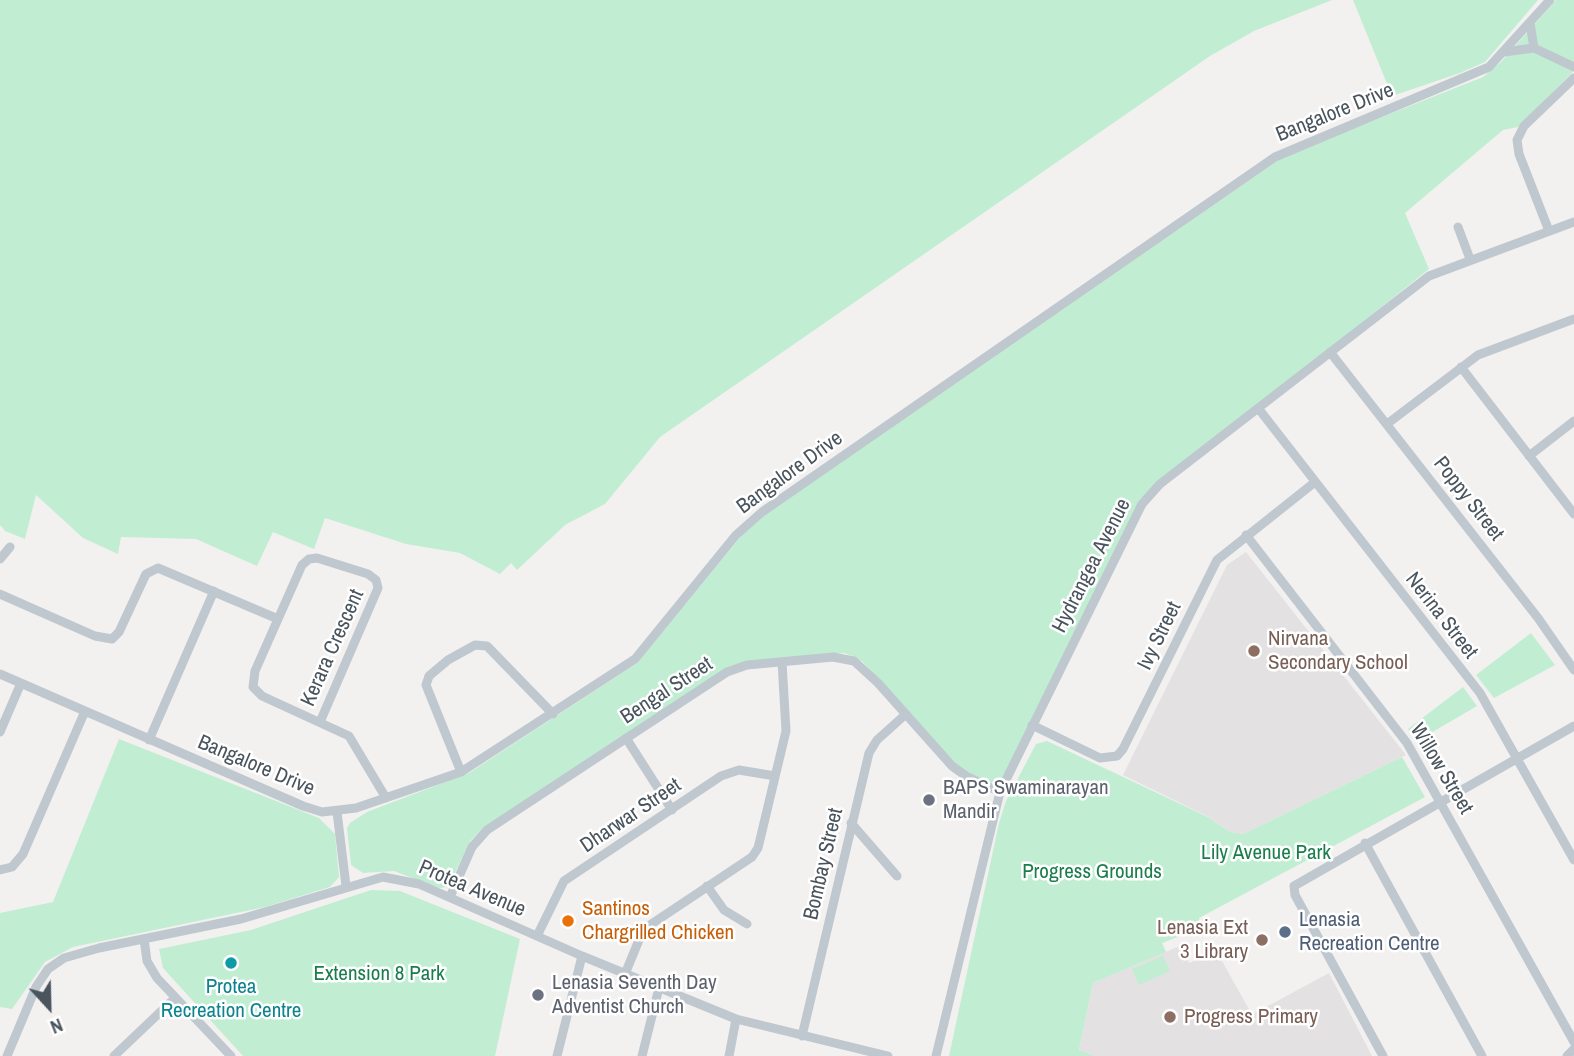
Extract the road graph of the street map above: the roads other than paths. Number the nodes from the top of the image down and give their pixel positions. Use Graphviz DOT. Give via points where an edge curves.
graph roads {
  1 [pos="1550,0"];
  2 [pos="1530,23"];
  3 [pos="1534,48"];
  4 [pos="1504,52"];
  5 [pos="1574,67"];
  6 [pos="1574,78"];
  7 [pos="1574,222"];
  8 [pos="1458,228"];
  9 [pos="1549,231"];
  10 [pos="1471,259"];
  11 [pos="1574,319"];
  12 [pos="1331,352"];
  13 [pos="1461,367"];
  14 [pos="1258,408"];
  15 [pos="1574,421"];
  16 [pos="1387,424"];
  17 [pos="1529,457"];
  18 [pos="1315,482"];
  19 [pos="1574,514"];
  20 [pos="1246,536"];
  21 [pos="10,547"];
  22 [pos="0,559"];
  23 [pos="214,591"];
  24 [pos="0,594"];
  25 [pos="278,619"];
  26 [pos="782,662"];
  27 [pos="1574,670"];
  28 [pos="0,674"];
  29 [pos="21,684"];
  30 [pos="85,711"];
  31 [pos="553,714"];
  32 [pos="906,714"];
  33 [pos="320,722"];
  34 [pos="1032,726"];
  35 [pos="1574,726"];
  36 [pos="0,732"];
  37 [pos="626,738"];
  38 [pos="149,740"];
  39 [pos="1518,757"];
  40 [pos="461,772"];
  41 [pos="775,776"];
  42 [pos="1000,792"];
  43 [pos="386,799"];
  44 [pos="1441,800"];
  45 [pos="671,810"];
  46 [pos="337,812"];
  47 [pos="851,823"];
  48 [pos="1365,843"];
  49 [pos="1574,860"];
  50 [pos="0,870"];
  51 [pos="897,876"];
  52 [pos="346,886"];
  53 [pos="707,886"];
  54 [pos="450,897"];
  55 [pos="747,924"];
  56 [pos="537,936"];
  57 [pos="144,939"];
  58 [pos="582,956"];
  59 [pos="625,974"];
  60 [pos="659,988"];
  61 [pos="175,998"];
  62 [pos="736,1019"];
  63 [pos="802,1036"];
  64 [pos="1574,1042"];
  65 [pos="1574,1049"];
  66 [pos="7,1056"];
  67 [pos="114,1056"];
  68 [pos="231,1056"];
  69 [pos="557,1056"];
  70 [pos="642,1056"];
  71 [pos="729,1056"];
  72 [pos="888,1056"];
  73 [pos="936,1056"];
  74 [pos="1383,1056"];
  75 [pos="1482,1056"];
  76 [pos="1567,1056"];
  1 -- 2 [label="street, Bangalore Drive"];
  2 -- 3 [label="street"];
  2 -- 4 [label="street, Bangalore Drive"];
  3 -- 4 [label="street"];
  3 -- 5 [label="street"];
  4 -- 31 [label="street, Bangalore Drive" via="1482,72 1275,157 762,512 736,535 640,654"];
  6 -- 9 [label="street" via="1524,126 1517,140"];
  7 -- 9 [label="street, Hydrangea Avenue"];
  8 -- 10 [label="street"];
  9 -- 10 [label="street, Hydrangea Avenue"];
  10 -- 12 [label="street, Hydrangea Avenue" via="1429,276"];
  11 -- 13 [label="street" via="1485,351"];
  12 -- 14 [label="street, Hydrangea Avenue"];
  12 -- 16 [label="street, Poppy Street"];
  13 -- 16 [label="street"];
  13 -- 17 [label="street"];
  14 -- 18 [label="street, Nerina Street"];
  14 -- 34 [label="street, Hydrangea Avenue" via="1160,484 1142,504"];
  15 -- 17 [label="street"];
  16 -- 27 [label="street, Poppy Street"];
  17 -- 19 [label="street"];
  18 -- 20 [label="street, Ivy Street"];
  18 -- 39 [label="street, Nerina Street" via="1480,694"];
  20 -- 34 [label="street, Ivy Street" via="1213,567 1117,756 1100,758"];
  20 -- 44 [label="street, Willow Street" via="1398,730"];
  21 -- 22 [label="street"];
  23 -- 24 [label="street" via="152,569 143,578 119,632 108,639"];
  23 -- 25 [label="street"];
  23 -- 38 [label="street"];
  25 -- 33 [label="street, Kerara Crescent" via="255,671 253,687 262,696"];
  25 -- 33 [label="street, Kerara Crescent" via="309,559 324,559 368,574 378,584"];
  26 -- 32 [label="street, Bengal Street" via="849,658"];
  26 -- 37 [label="street, Bengal Street" via="733,669"];
  26 -- 41 [label="street" via="786,731"];
  28 -- 29 [label="street, Bangalore Drive"];
  29 -- 30 [label="street, Bangalore Drive"];
  29 -- 36 [label="street"];
  30 -- 38 [label="street, Bangalore Drive"];
  30 -- 50 [label="street" via="23,854 12,867"];
  31 -- 40 [label="street, Bangalore Drive"];
  31 -- 40 [label="street" via="487,646 475,645 448,660 429,676 426,685"];
  32 -- 42 [label="street, Bengal Street" via="960,773"];
  32 -- 47 [label="street, Bombay Street" via="869,752"];
  33 -- 43 [label="street" via="352,738"];
  34 -- 42 [label="street, Hydrangea Avenue"];
  35 -- 39 [label="street"];
  37 -- 45 [label="street"];
  37 -- 54 [label="street, Bengal Street" via="487,830 472,847"];
  38 -- 46 [label="street, Bangalore Drive" via="303,806"];
  39 -- 44 [label="street"];
  39 -- 49 [label="street, Nerina Street"];
  40 -- 43 [label="street, Bangalore Drive"];
  41 -- 45 [label="street, Dharwar Street" via="739,770"];
  41 -- 53 [label="street" via="756,852"];
  42 -- 73 [label="street, Hydrangea Avenue"];
  43 -- 46 [label="street, Bangalore Drive"];
  44 -- 48 [label="street"];
  44 -- 64 [label="street, Willow Street"];
  45 -- 56 [label="street, Dharwar Street" via="564,881"];
  46 -- 52 [label="street"];
  47 -- 51 [label="street"];
  47 -- 63 [label="street, Bombay Street"];
  48 -- 74 [label="street" via="1294,886"];
  48 -- 75 [label="street"];
  52 -- 54 [label="street, Protea Avenue" via="390,877"];
  52 -- 57 [label="street, Protea Avenue" via="258,914"];
  53 -- 55 [label="street" via="724,910"];
  53 -- 59 [label="street" via="644,931"];
  54 -- 56 [label="street, Protea Avenue"];
  56 -- 58 [label="street, Protea Avenue"];
  57 -- 61 [label="street" via="149,965"];
  57 -- 66 [label="street, Protea Avenue" via="76,954 48,969"];
  58 -- 59 [label="street, Protea Avenue"];
  58 -- 69 [label="street"];
  59 -- 60 [label="street, Protea Avenue"];
  60 -- 62 [label="street, Protea Avenue"];
  60 -- 70 [label="street"];
  61 -- 67 [label="street"];
  61 -- 68 [label="street"];
  62 -- 63 [label="street, Protea Avenue"];
  62 -- 71 [label="street"];
  63 -- 72 [label="street, Protea Avenue"];
  65 -- 76 [label="street"];
}
